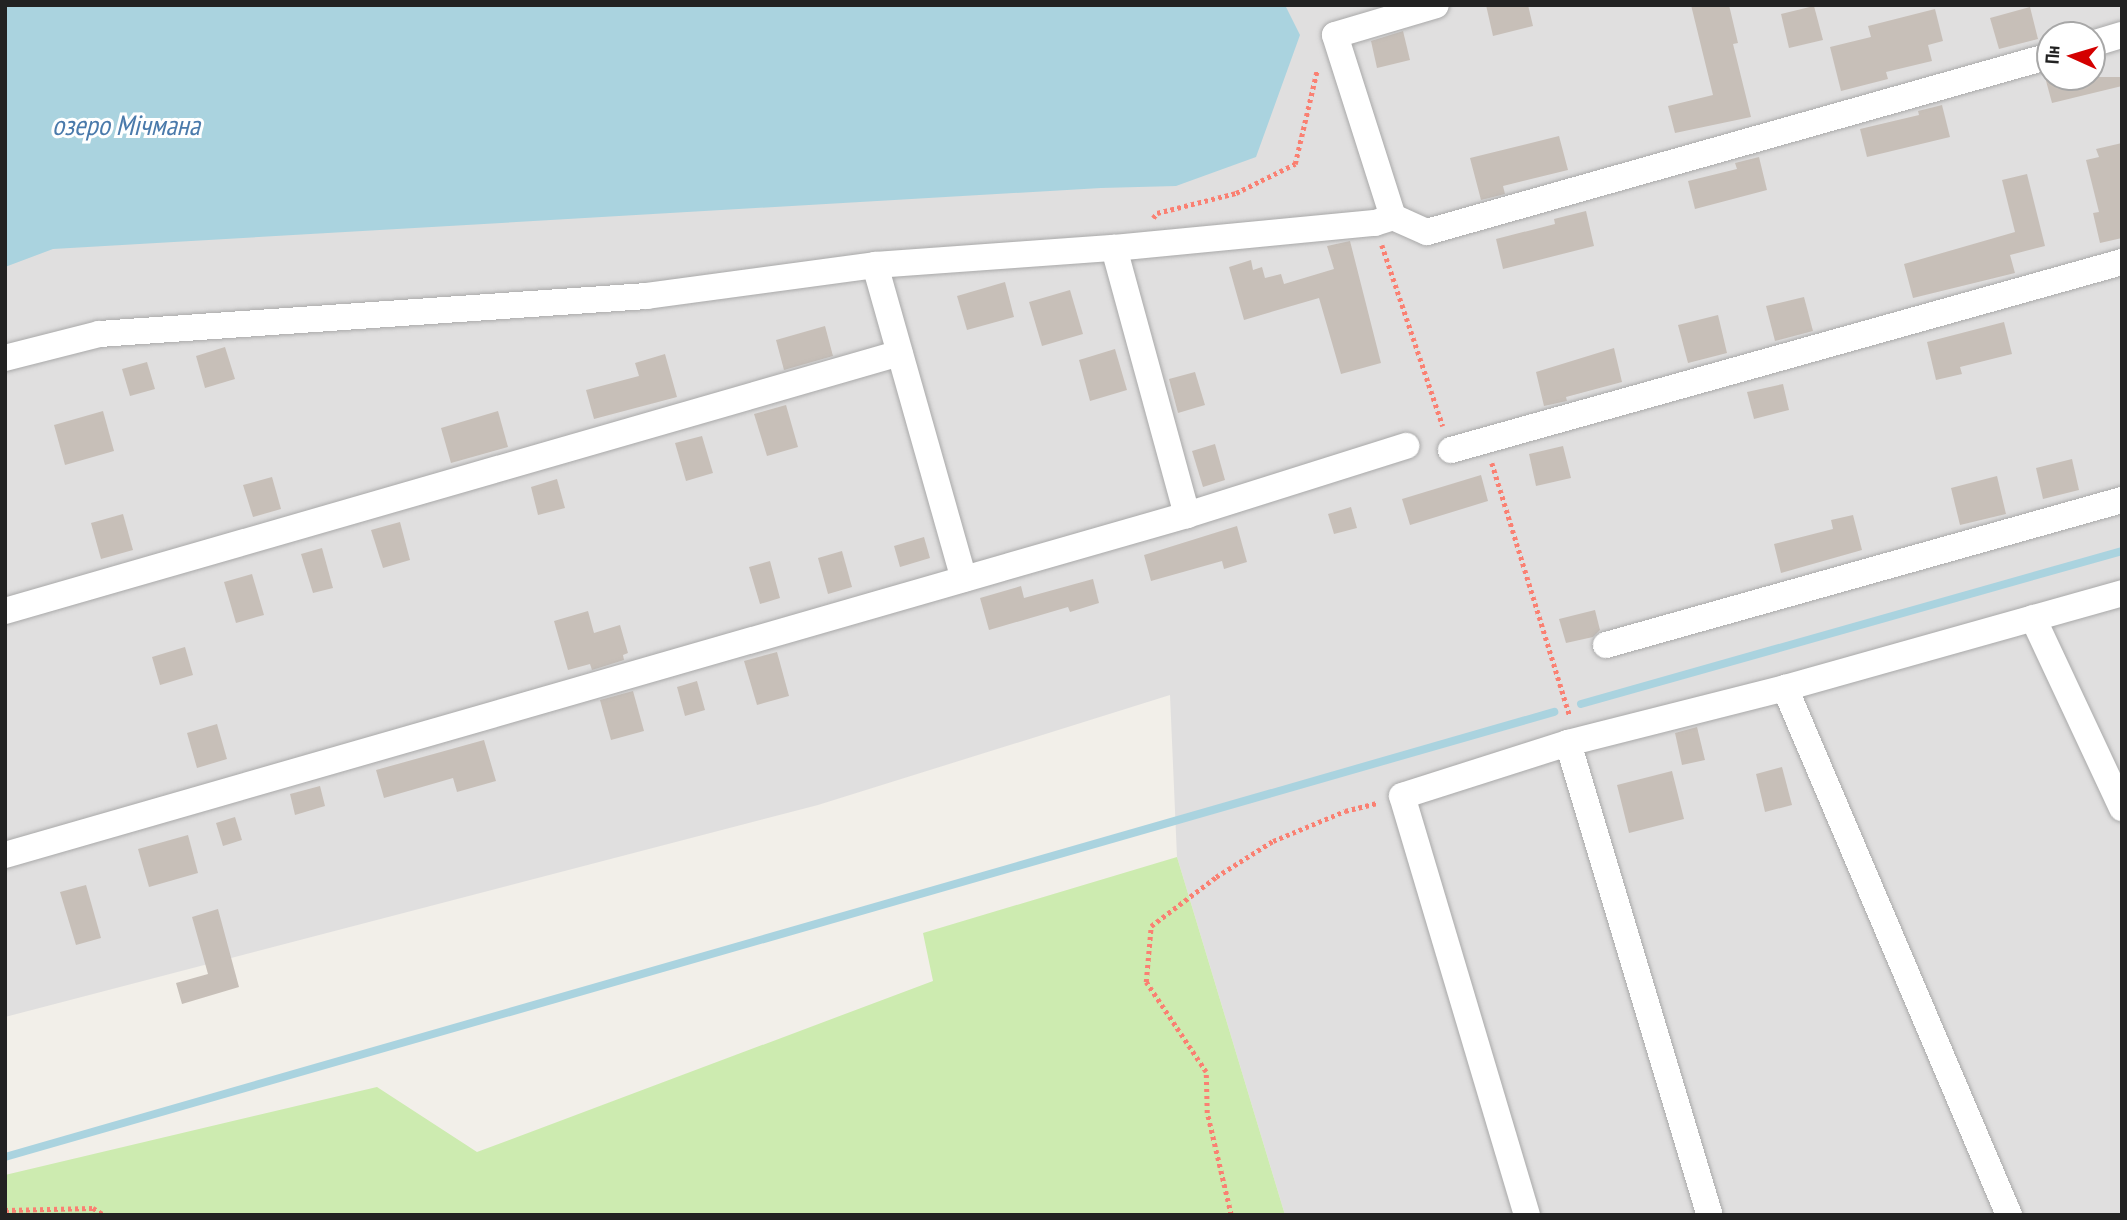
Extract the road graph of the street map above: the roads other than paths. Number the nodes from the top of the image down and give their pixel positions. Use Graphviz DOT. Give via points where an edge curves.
graph roads {
  1 [pos="1436,5"];
  2 [pos="2036,60"];
  3 [pos="1384,220"];
  4 [pos="1124,246"];
  5 [pos="2122,262"];
  6 [pos="874,265"];
  7 [pos="900,353"];
  8 [pos="5,358"];
  9 [pos="1406,446"];
  10 [pos="1451,450"];
  11 [pos="2122,499"];
  12 [pos="1187,515"];
  13 [pos="964,579"];
  14 [pos="2122,593"];
  15 [pos="5,611"];
  16 [pos="2033,618"];
  17 [pos="1606,645"];
  18 [pos="1785,688"];
  19 [pos="1573,741"];
  20 [pos="2122,808"];
  21 [pos="5,855"];
  22 [pos="1527,1215"];
  23 [pos="1710,1215"];
  24 [pos="2009,1215"];
  1 -- 3 [label="street" via="1335,35"];
  2 -- 3 [label="street" via="1427,232"];
  3 -- 4 [label="street"];
  4 -- 6 [label="street"];
  4 -- 12 [label="street"];
  5 -- 10 [label="street"];
  6 -- 7 [label="street"];
  6 -- 8 [label="street" via="648,296 99,334"];
  7 -- 13 [label="street"];
  7 -- 15 [label="street"];
  9 -- 12 [label="street"];
  11 -- 17 [label="street"];
  12 -- 13 [label="street"];
  13 -- 21 [label="street"];
  14 -- 16 [label="street"];
  16 -- 18 [label="street"];
  16 -- 20 [label="street"];
  18 -- 19 [label="street"];
  18 -- 24 [label="street"];
  19 -- 22 [label="street" via="1402,796"];
  19 -- 23 [label="street"];
}
